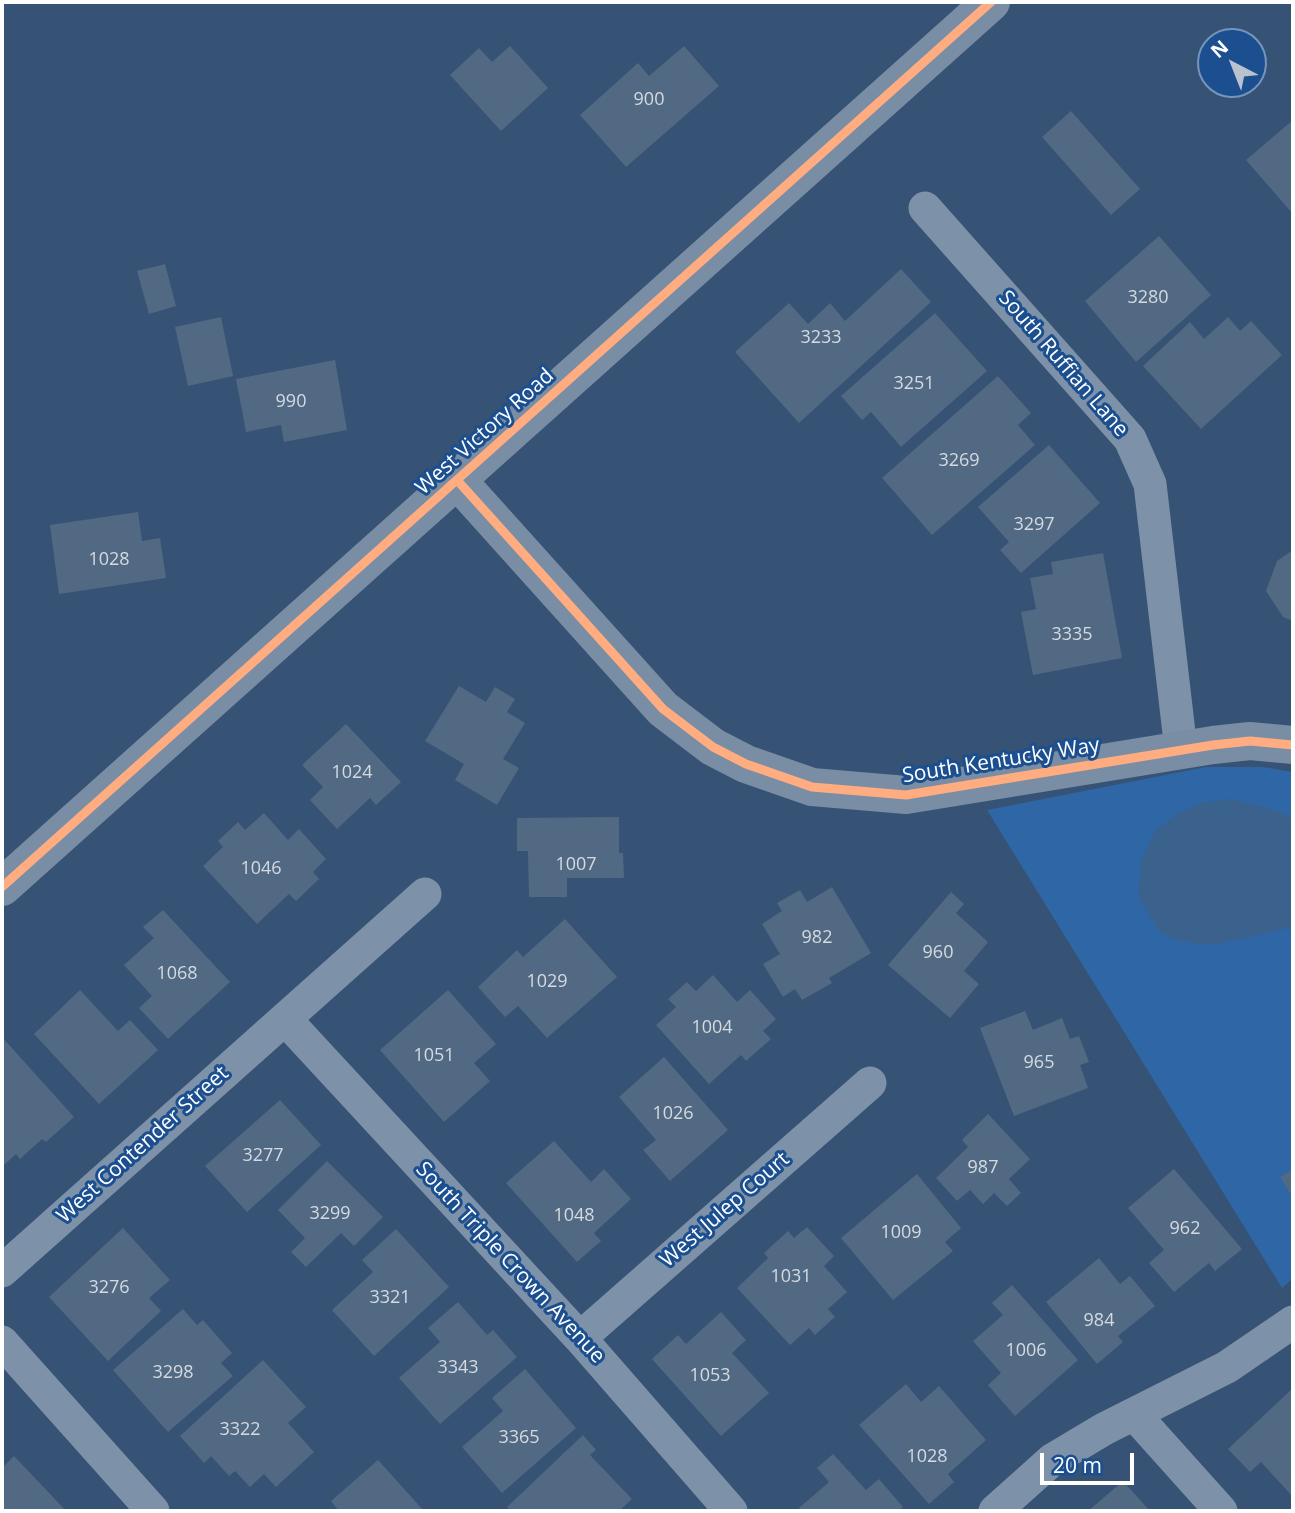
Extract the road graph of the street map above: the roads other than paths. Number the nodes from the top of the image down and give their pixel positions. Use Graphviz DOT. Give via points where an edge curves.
graph roads {
  1 [pos="991,2"];
  2 [pos="925,208"];
  3 [pos="457,480"];
  4 [pos="1293,745"];
  5 [pos="1181,750"];
  6 [pos="2,887"];
  7 [pos="425,894"];
  8 [pos="285,1019"];
  9 [pos="870,1083"];
  10 [pos="2,1271"];
  11 [pos="1293,1322"];
  12 [pos="580,1338"];
  13 [pos="2,1342"];
  14 [pos="1134,1414"];
  15 [pos="153,1511"];
  16 [pos="731,1511"];
  17 [pos="995,1511"];
  18 [pos="1221,1511"];
  1 -- 3 [label="main road, West Victory Road"];
  2 -- 5 [label="street, South Ruffian Lane" via="1130,439 1150,484"];
  3 -- 5 [label="main road, South Kentucky Way" via="663,709 713,747 746,764 812,787 906,796"];
  3 -- 6 [label="main road, West Victory Road"];
  4 -- 5 [label="main road, South Kentucky Way" via="1250,741"];
  7 -- 8 [label="street, West Contender Street"];
  8 -- 10 [label="street, West Contender Street"];
  8 -- 12 [label="street, South Triple Crown Avenue"];
  9 -- 12 [label="street, West Julep Court"];
  11 -- 14 [label="street" via="1227,1367"];
  12 -- 16 [label="street, South Triple Crown Avenue"];
  13 -- 15 [label="street"];
  14 -- 17 [label="street" via="1052,1460"];
  14 -- 18 [label="street"];
}
